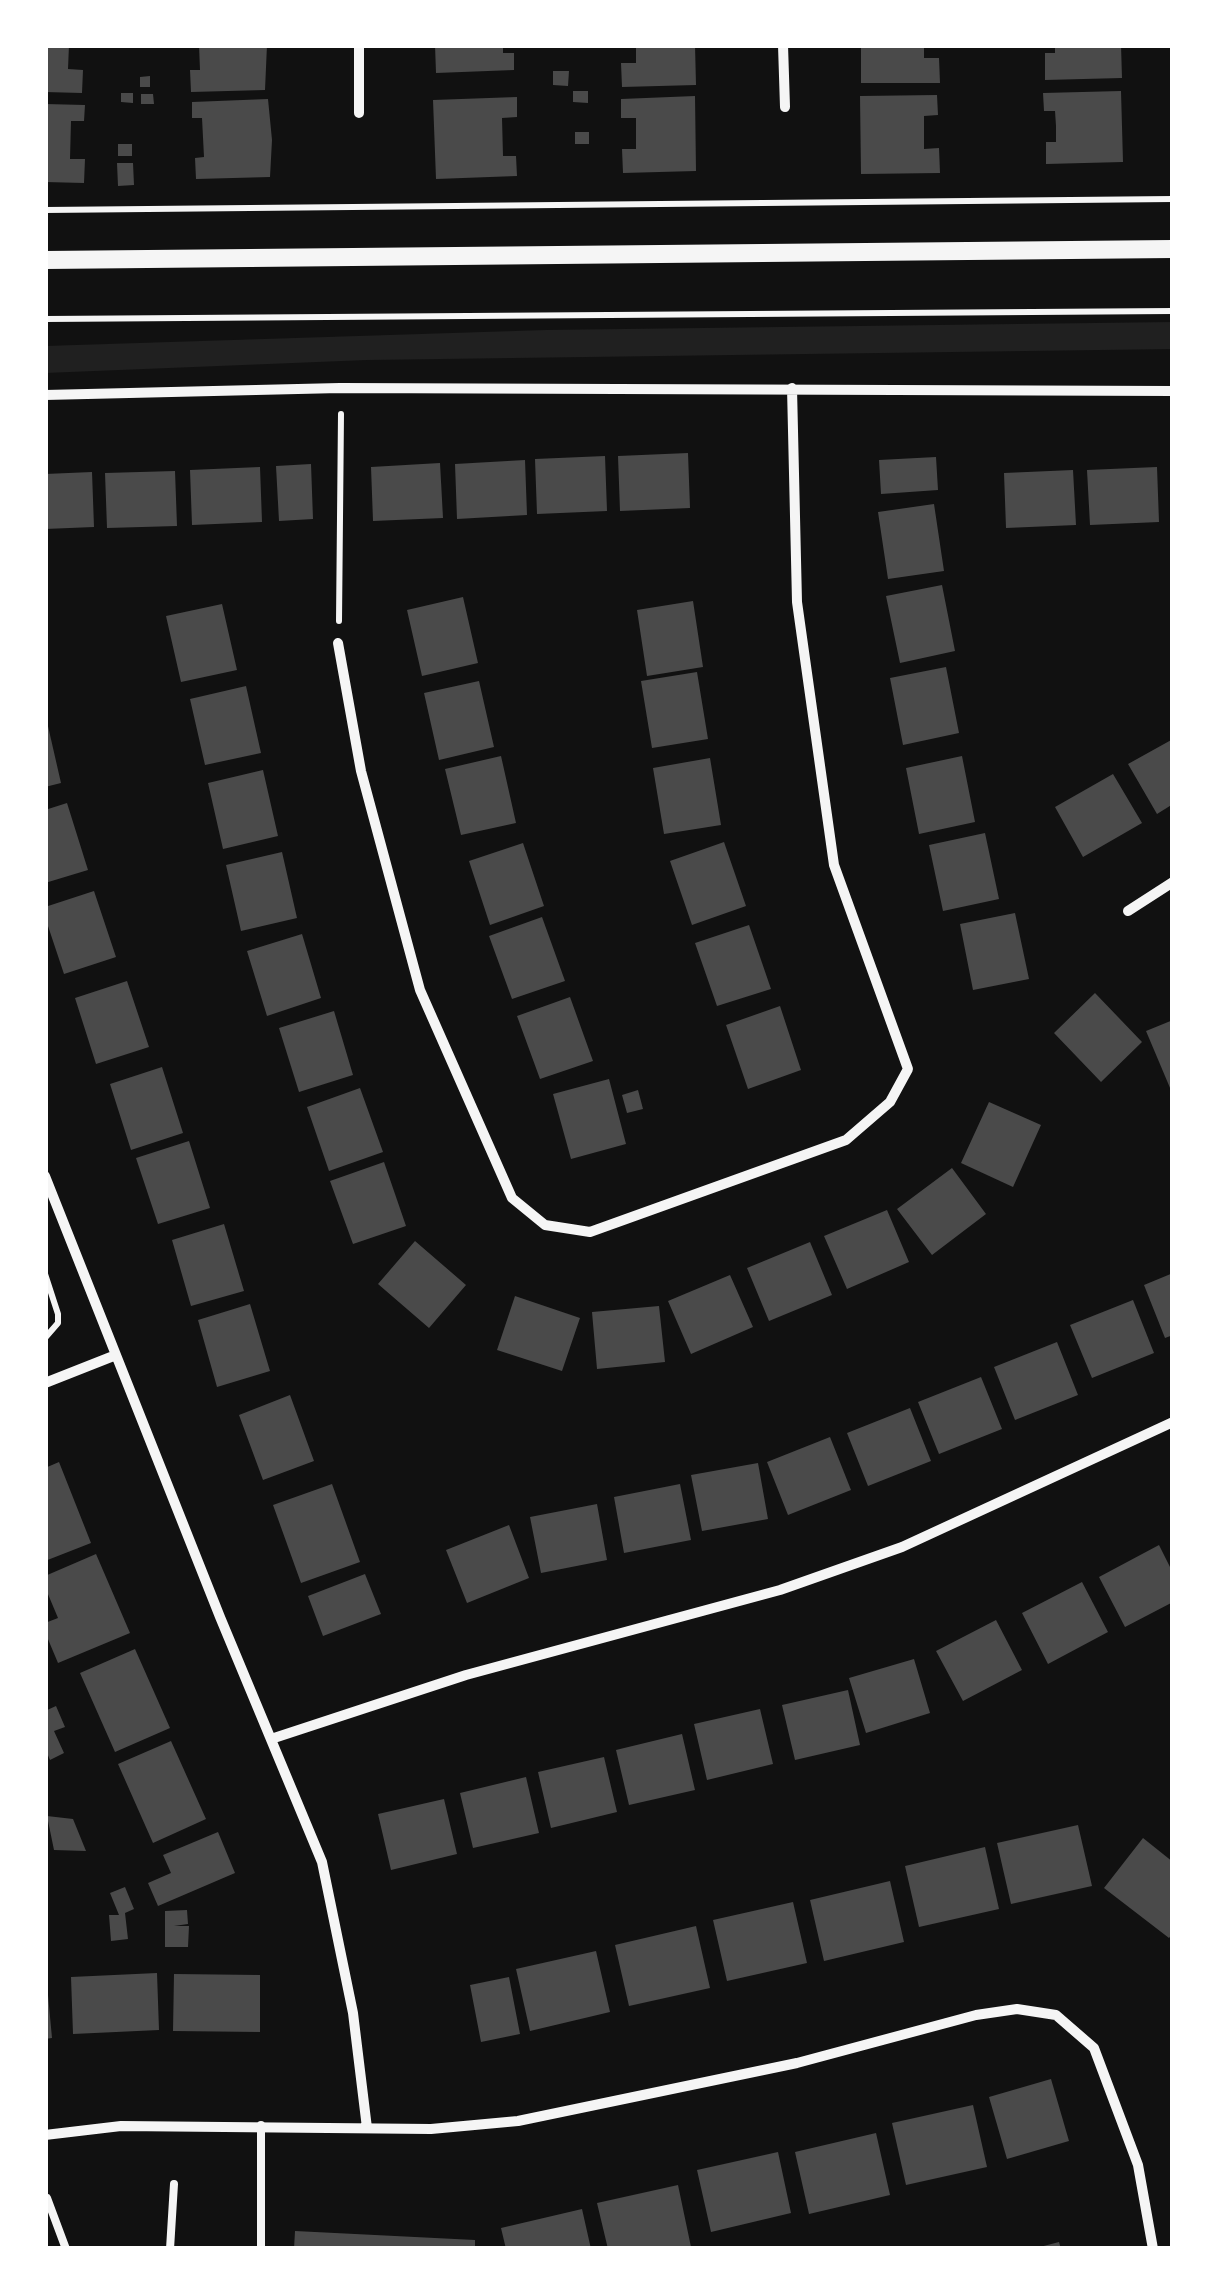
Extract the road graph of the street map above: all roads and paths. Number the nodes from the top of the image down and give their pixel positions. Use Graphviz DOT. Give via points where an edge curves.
graph roads {
  1 [pos="359,45"];
  2 [pos="783,45"];
  3 [pos="785,108"];
  4 [pos="359,113"];
  5 [pos="1173,199"];
  6 [pos="45,210"];
  7 [pos="1173,249"];
  8 [pos="45,260"];
  9 [pos="1173,311"];
  10 [pos="45,319"];
  11 [pos="340,388"];
  12 [pos="792,388"];
  13 [pos="1173,391"];
  14 [pos="45,395"];
  15 [pos="338,643"];
  16 [pos="1173,882"];
  17 [pos="1128,911"];
  18 [pos="45,1176"];
  19 [pos="45,1274"];
  20 [pos="45,1338"];
  21 [pos="116,1355"];
  22 [pos="45,1382"];
  23 [pos="1173,1422"];
  24 [pos="270,1739"];
  25 [pos="261,2125"];
  26 [pos="368,2128"];
  27 [pos="45,2134"];
  28 [pos="174,2184"];
  29 [pos="47,2198"];
  30 [pos="66,2249"];
  31 [pos="170,2249"];
  32 [pos="261,2249"];
  33 [pos="1153,2249"];
  1 -- 4 [label="street"];
  2 -- 3 [label="street"];
  5 -- 6 [label="path"];
  7 -- 8 [label="street"];
  9 -- 10 [label="path"];
  11 -- 12 [label="street"];
  11 -- 14 [label="street"];
  11 -- 15 [label="path"];
  12 -- 13 [label="street"];
  12 -- 15 [label="street" via="797,602 834,865 908,1069 890,1102 846,1140 590,1232 545,1225 512,1198 420,990 361,771"];
  16 -- 17 [label="street"];
  18 -- 21 [label="street"];
  19 -- 20 [label="path" via="58,1323"];
  21 -- 22 [label="street"];
  21 -- 24 [label="street"];
  23 -- 24 [label="street" via="902,1548"];
  24 -- 26 [label="street" via="322,1862"];
  25 -- 26 [label="street"];
  25 -- 27 [label="street"];
  25 -- 32 [label="lane"];
  26 -- 33 [label="street" via="518,2121 798,2063 976,2015 1056,2015 1094,2048 1138,2165"];
  28 -- 31 [label="lane"];
  29 -- 30 [label="lane"];
}
